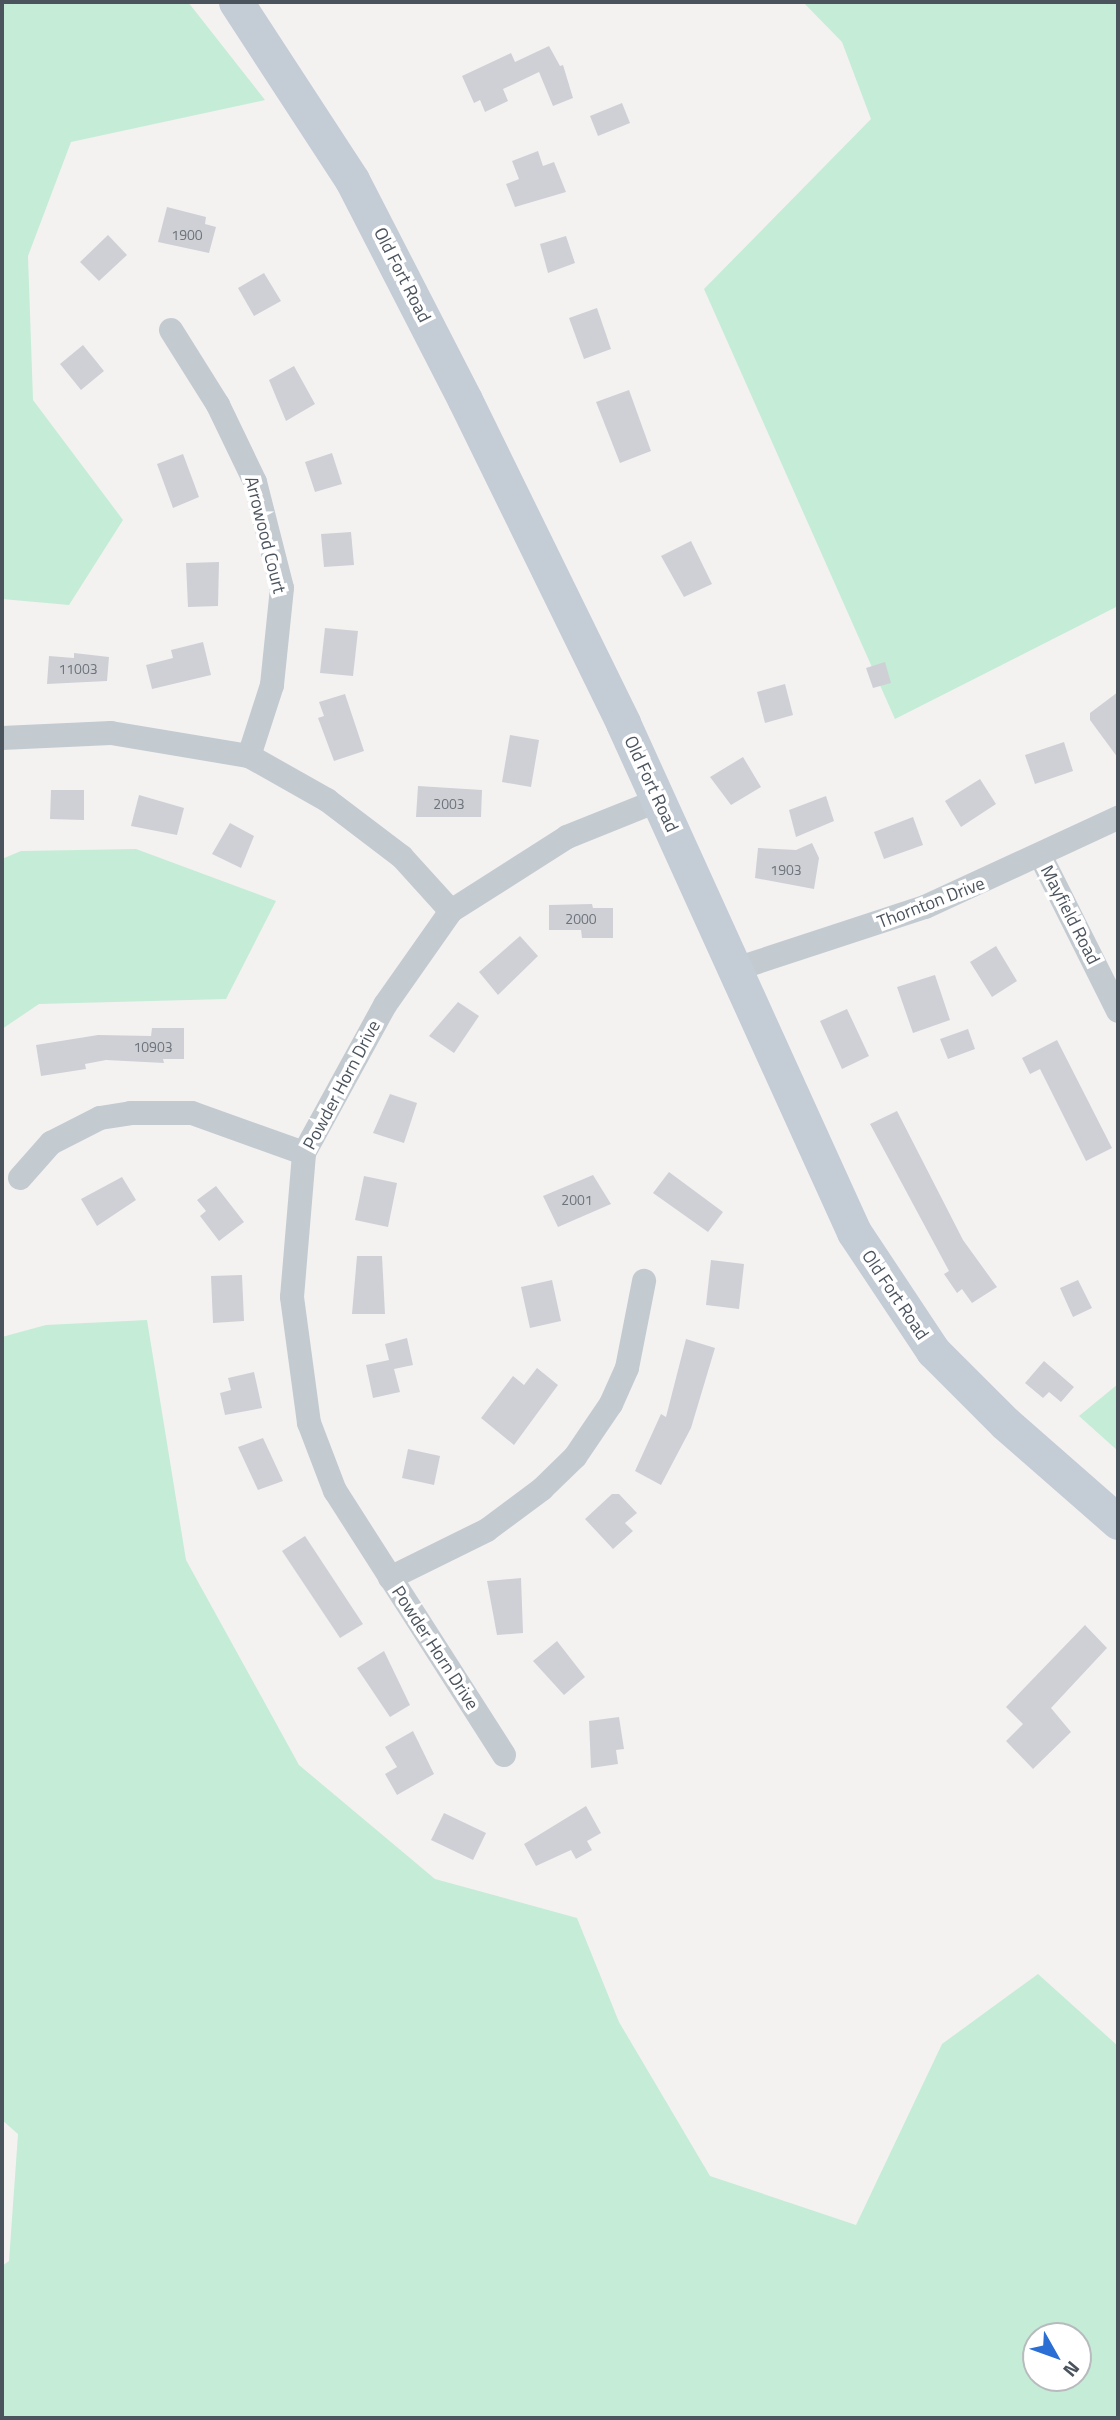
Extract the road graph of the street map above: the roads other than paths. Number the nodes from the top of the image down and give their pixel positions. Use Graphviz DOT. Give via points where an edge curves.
graph roads {
  1 [pos="236,2"];
  2 [pos="171,330"];
  3 [pos="2,738"];
  4 [pos="249,757"];
  5 [pos="659,800"];
  6 [pos="1118,818"];
  7 [pos="1041,857"];
  8 [pos="451,911"];
  9 [pos="736,970"];
  10 [pos="1118,1011"];
  11 [pos="304,1153"];
  12 [pos="20,1178"];
  13 [pos="644,1281"];
  14 [pos="1118,1522"];
  15 [pos="390,1578"];
  16 [pos="504,1755"];
  1 -- 5 [label="main road, Old Fort Road" via="373,219"];
  2 -- 4 [label="street, Arrowood Court" via="218,405 255,482 282,588 272,685"];
  3 -- 4 [label="street" via="111,733"];
  4 -- 8 [label="street" via="327,800 402,857"];
  5 -- 8 [label="street, Powder Horn Drive" via="567,837"];
  5 -- 9 [label="main road, Old Fort Road"];
  6 -- 7 [label="street, Thornton Drive"];
  7 -- 9 [label="street, Thornton Drive" via="925,906"];
  7 -- 10 [label="street, Mayfield Road"];
  8 -- 11 [label="street, Powder Horn Drive" via="385,1005"];
  9 -- 14 [label="main road, Old Fort Road" via="829,1184 911,1321 933,1351 996,1414"];
  11 -- 12 [label="street" via="192,1113 130,1113 100,1118 51,1143"];
  11 -- 15 [label="street, Powder Horn Drive" via="292,1297 309,1423 335,1491"];
  13 -- 15 [label="street" via="638,1327 626,1367 596,1431 575,1457 542,1489 487,1530"];
  15 -- 16 [label="street, Powder Horn Drive"];
}
